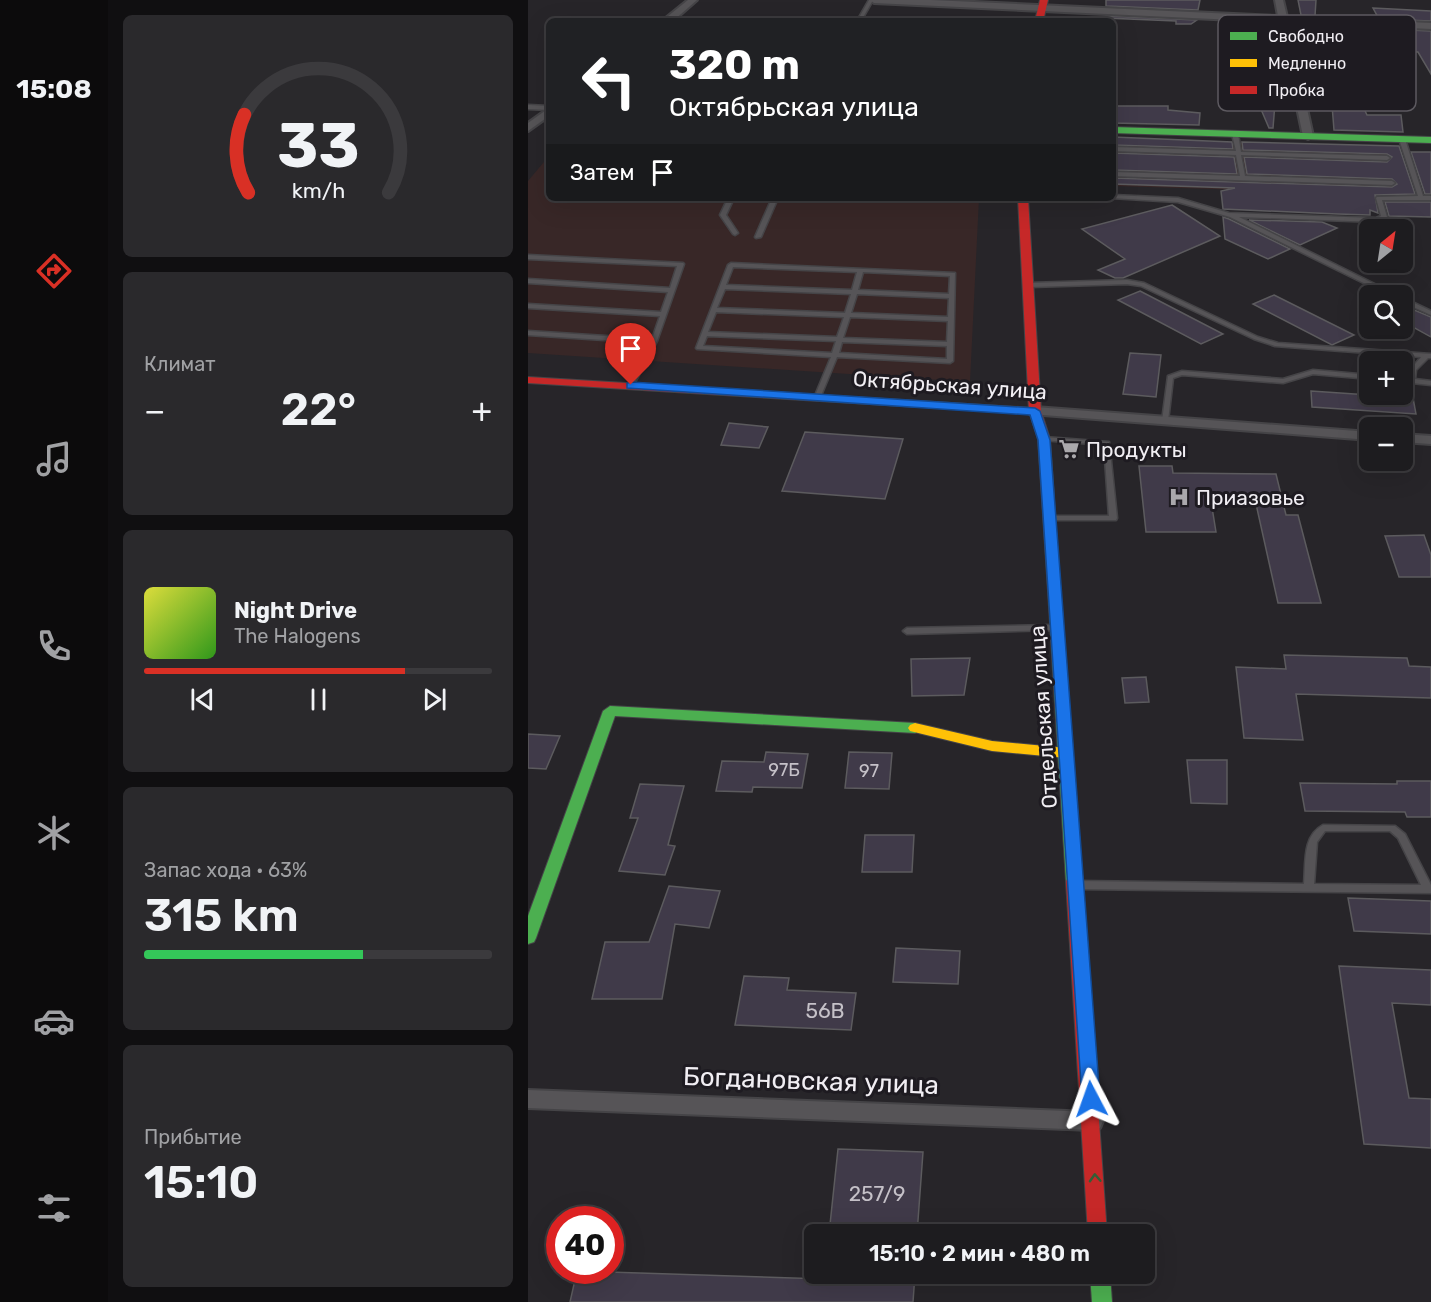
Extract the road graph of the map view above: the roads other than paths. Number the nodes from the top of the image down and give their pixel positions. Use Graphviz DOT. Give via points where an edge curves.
graph roads {
  1 [pos="693,0"];
  2 [pos="872,0"];
  3 [pos="1279,0"];
  4 [pos="1042,9"];
  5 [pos="1283,15"];
  6 [pos="1218,17"];
  7 [pos="671,18"];
  8 [pos="861,18"];
  9 [pos="1416,25"];
  10 [pos="1431,26"];
  11 [pos="528,107"];
  12 [pos="546,111"];
  13 [pos="1303,111"];
  14 [pos="546,113"];
  15 [pos="528,128"];
  16 [pos="1116,130"];
  17 [pos="1235,134"];
  18 [pos="1308,136"];
  19 [pos="1402,139"];
  20 [pos="1431,140"];
  21 [pos="1116,149"];
  22 [pos="1238,153"];
  23 [pos="1387,158"];
  24 [pos="1116,174"];
  25 [pos="1243,178"];
  26 [pos="1392,183"];
  27 [pos="1116,197"];
  28 [pos="1420,198"];
  29 [pos="1431,198"];
  30 [pos="730,201"];
  31 [pos="774,201"];
  32 [pos="1023,201"];
  33 [pos="1229,215"];
  34 [pos="735,233"];
  35 [pos="758,237"];
  36 [pos="528,257"];
  37 [pos="861,270"];
  38 [pos="528,281"];
  39 [pos="1030,285"];
  40 [pos="1373,285"];
  41 [pos="723,287"];
  42 [pos="672,290"];
  43 [pos="854,292"];
  44 [pos="952,296"];
  45 [pos="1413,304"];
  46 [pos="528,306"];
  47 [pos="714,310"];
  48 [pos="1431,313"];
  49 [pos="664,314"];
  50 [pos="847,315"];
  51 [pos="951,319"];
  52 [pos="528,333"];
  53 [pos="704,334"];
  54 [pos="840,339"];
  55 [pos="654,341"];
  56 [pos="950,344"];
  57 [pos="835,355"];
  58 [pos="1429,356"];
  59 [pos="1413,370"];
  60 [pos="1359,376"];
  61 [pos="528,380"];
  62 [pos="1413,381"];
  63 [pos="1431,383"];
  64 [pos="631,385"];
  65 [pos="817,398"];
  66 [pos="1035,411"];
  67 [pos="1165,421"];
  68 [pos="1359,435"];
  69 [pos="1413,439"];
  70 [pos="1044,440"];
  71 [pos="1431,440"];
  72 [pos="1050,518"];
  73 [pos="1057,627"];
  74 [pos="907,631"];
  75 [pos="1066,753"];
  76 [pos="1076,885"];
  77 [pos="1309,888"];
  78 [pos="1430,889"];
  79 [pos="528,938"];
  80 [pos="528,1099"];
  81 [pos="1092,1121"];
  82 [pos="1097,1224"];
  83 [pos="1101,1284"];
  84 [pos="1102,1302"];
  1 -- 7 [label="street"];
  2 -- 4 [label="street"];
  2 -- 8 [label="lane"];
  3 -- 5 [label="street"];
  4 -- 6 [label="street"];
  9 -- 10 [label="street"];
  11 -- 12 [label="lane"];
  13 -- 18 [label="street"];
  14 -- 15 [label="street"];
  16 -- 17 [label="street"];
  17 -- 18 [label="street"];
  17 -- 22 [label="lane"];
  18 -- 19 [label="street"];
  19 -- 20 [label="street"];
  19 -- 28 [label="lane"];
  21 -- 22 [label="lane"];
  22 -- 23 [label="lane"];
  22 -- 25 [label="lane"];
  24 -- 25 [label="lane"];
  25 -- 26 [label="lane"];
  27 -- 33 [label="lane" via="1178,200"];
  28 -- 29 [label="lane"];
  28 -- 33 [label="lane" via="1379,198 1384,217 1377,220"];
  30 -- 34 [label="lane" via="723,215"];
  31 -- 35 [label="lane"];
  32 -- 39 [label="street, Отдельская улица"];
  33 -- 40 [label="lane"];
  36 -- 42 [label="lane" via="681,264"];
  37 -- 41 [label="lane" via="731,265"];
  37 -- 43 [label="lane"];
  37 -- 44 [label="lane" via="952,274"];
  38 -- 42 [label="lane"];
  39 -- 58 [label="lane" via="1142,284 1277,345"];
  39 -- 66 [label="street, Отдельская улица"];
  41 -- 43 [label="lane"];
  41 -- 47 [label="lane"];
  42 -- 49 [label="lane"];
  43 -- 44 [label="lane"];
  43 -- 50 [label="lane"];
  44 -- 51 [label="lane"];
  45 -- 48 [label="lane"];
  46 -- 49 [label="lane"];
  47 -- 50 [label="lane"];
  47 -- 53 [label="lane"];
  49 -- 55 [label="lane"];
  50 -- 51 [label="lane"];
  50 -- 54 [label="lane"];
  51 -- 56 [label="lane"];
  52 -- 55 [label="lane"];
  53 -- 54 [label="lane"];
  53 -- 57 [label="lane" via="699,348"];
  54 -- 56 [label="lane"];
  54 -- 57 [label="lane"];
  55 -- 64 [label="lane"];
  56 -- 57 [label="lane" via="950,361"];
  57 -- 65 [label="lane"];
  58 -- 59 [label="lane"];
  60 -- 67 [label="lane" via="1313,372 1283,381 1182,373 1170,377"];
  61 -- 64 [label="street, Октябрьская улица"];
  62 -- 63 [label="lane"];
  64 -- 65 [label="street, Октябрьская улица"];
  65 -- 66 [label="street, Октябрьская улица"];
  66 -- 67 [label="street, Октябрьская улица"];
  66 -- 70 [label="street, Отдельская улица"];
  67 -- 68 [label="street, Октябрьская улица"];
  69 -- 71 [label="street"];
  70 -- 72 [label="street, Отдельская улица"];
  70 -- 72 [label="lane" via="1107,443 1113,518"];
  72 -- 73 [label="street, Отдельская улица"];
  73 -- 74 [label="lane"];
  73 -- 75 [label="street, Отдельская улица"];
  75 -- 76 [label="street, Отдельская улица"];
  75 -- 79 [label="street" via="992,746 924,729 610,711"];
  76 -- 77 [label="lane"];
  76 -- 81 [label="street, Отдельская улица"];
  77 -- 78 [label="lane"];
  77 -- 78 [label="lane" via="1312,841 1323,828 1392,828 1402,837"];
  80 -- 81 [label="street, Богдановская улица"];
  82 -- 81 [label="street, Отдельская улица, one-way"];
  83 -- 84 [label="street"];
}
